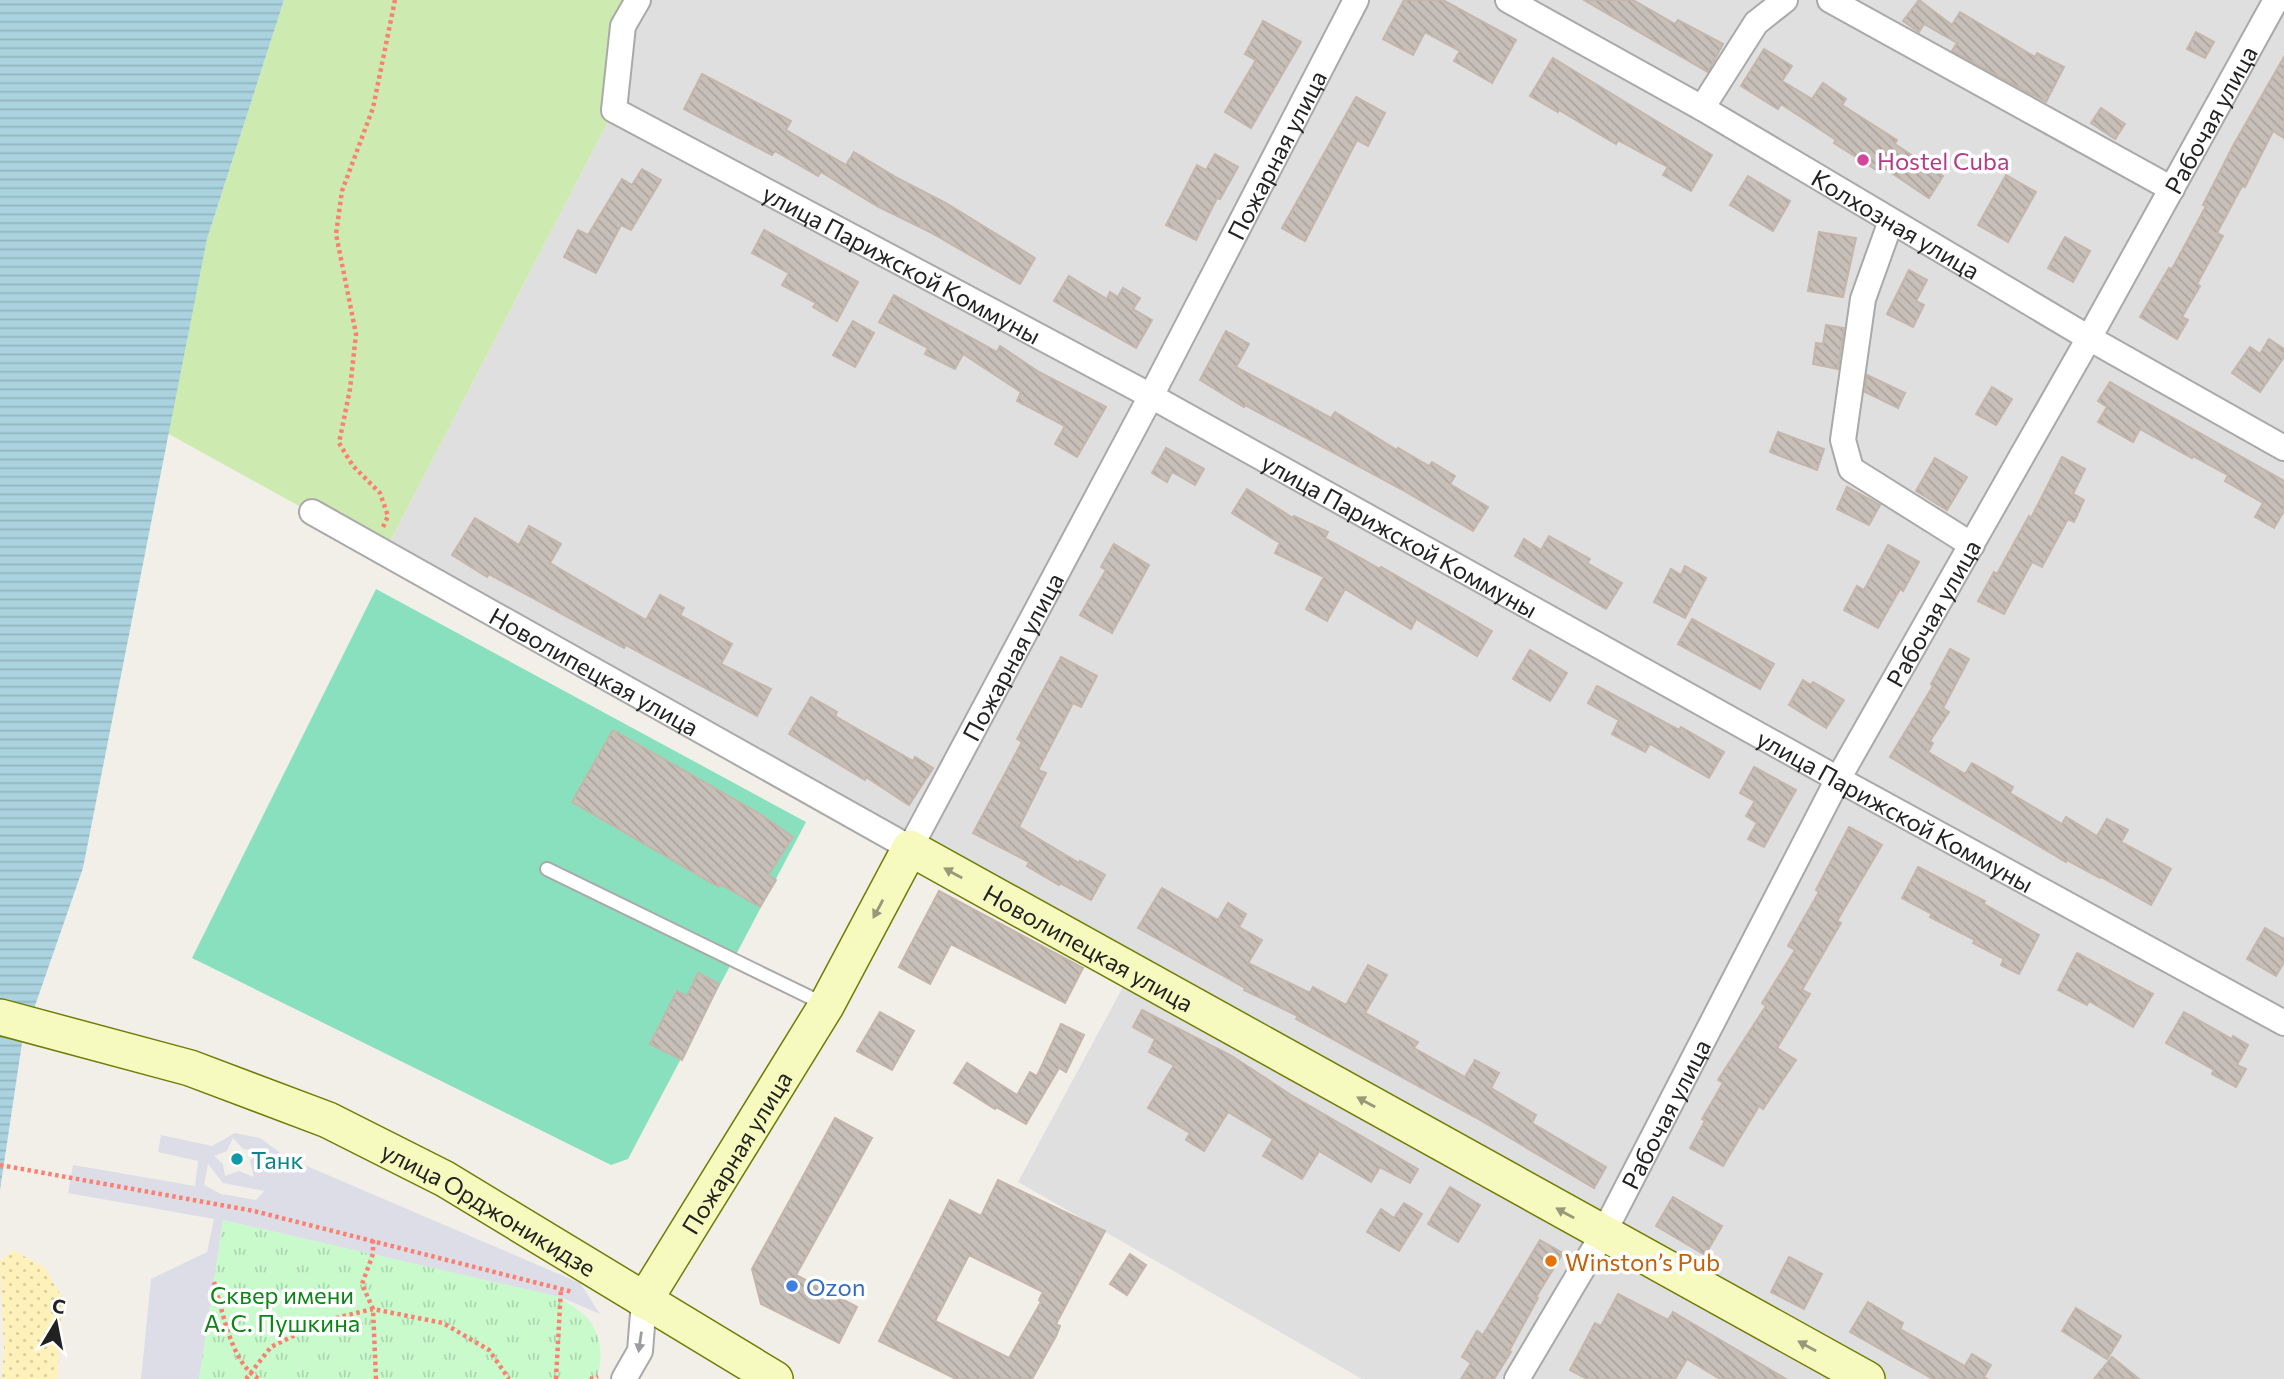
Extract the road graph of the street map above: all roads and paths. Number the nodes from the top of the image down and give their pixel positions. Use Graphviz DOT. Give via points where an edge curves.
graph roads {
  1 [pos="395,0"];
  2 [pos="638,0"];
  3 [pos="1356,0"];
  4 [pos="1508,0"];
  5 [pos="1785,0"];
  6 [pos="1830,0"];
  7 [pos="2276,0"];
  8 [pos="1702,108"];
  9 [pos="2172,189"];
  10 [pos="1891,221"];
  11 [pos="2089,338"];
  12 [pos="1151,396"];
  13 [pos="2284,448"];
  14 [pos="312,512"];
  15 [pos="1972,545"];
  16 [pos="374,547"];
  17 [pos="1838,779"];
  18 [pos="910,848"];
  19 [pos="547,869"];
  20 [pos="826,1006"];
  21 [pos="0,1017"];
  22 [pos="2284,1023"];
  23 [pos="0,1165"];
  24 [pos="1603,1234"];
  25 [pos="373,1240"];
  26 [pos="214,1282"];
  27 [pos="561,1288"];
  28 [pos="580,1294"];
  29 [pos="644,1301"];
  30 [pos="373,1309"];
  31 [pos="247,1376"];
  32 [pos="598,1376"];
  33 [pos="259,1379"];
  34 [pos="376,1379"];
  35 [pos="509,1379"];
  36 [pos="556,1379"];
  37 [pos="590,1379"];
  38 [pos="624,1379"];
  39 [pos="775,1379"];
  40 [pos="1517,1379"];
  41 [pos="1867,1379"];
  1 -- 16 [label="path" via="373,108 342,191 336,234 356,334 339,443 353,466 380,493 388,516"];
  2 -- 12 [label="street, улица Парижской Коммуны" via="623,26 614,110"];
  3 -- 12 [label="street, Пожарная улица"];
  4 -- 8 [label="street, Колхозная улица"];
  5 -- 8 [label="street" via="1756,23"];
  6 -- 9 [label="street"];
  7 -- 9 [label="street, Рабочая улица"];
  8 -- 10 [label="street, Колхозная улица"];
  9 -- 11 [label="street, Рабочая улица"];
  10 -- 11 [label="street, Колхозная улица"];
  10 -- 15 [label="street" via="1863,299 1843,440 1851,469"];
  11 -- 13 [label="street, Колхозная улица"];
  11 -- 15 [label="street, Рабочая улица"];
  12 -- 17 [label="street, улица Парижской Коммуны"];
  12 -- 18 [label="street, Пожарная улица"];
  14 -- 16 [label="street, Новолипецкая улица"];
  15 -- 17 [label="street, Рабочая улица"];
  16 -- 18 [label="street, Новолипецкая улица"];
  17 -- 22 [label="street, улица Парижской Коммуны"];
  17 -- 24 [label="street, Рабочая улица"];
  18 -- 20 [label="street, Пожарная улица, one-way"];
  24 -- 18 [label="street, Новолипецкая улица, one-way"];
  19 -- 20 [label="lane"];
  20 -- 29 [label="street, Пожарная улица"];
  21 -- 29 [label="street, улица Орджоникидзе" via="190,1068 328,1120 445,1179"];
  23 -- 25 [label="path" via="254,1211"];
  24 -- 40 [label="street, Рабочая улица"];
  41 -- 24 [label="street, Новолипецкая улица, one-way"];
  25 -- 27 [label="path"];
  25 -- 30 [label="path" via="362,1284"];
  26 -- 31 [label="path"];
  27 -- 28 [label="path"];
  27 -- 36 [label="path"];
  29 -- 38 [label="street, one-way" via="640,1351"];
  29 -- 39 [label="street, улица Орджоникидзе"];
  30 -- 31 [label="path" via="323,1321 271,1347"];
  30 -- 34 [label="path"];
  30 -- 35 [label="path" via="443,1322 489,1350"];
  31 -- 33 [label="path"];
  32 -- 37 [label="path"];
}
